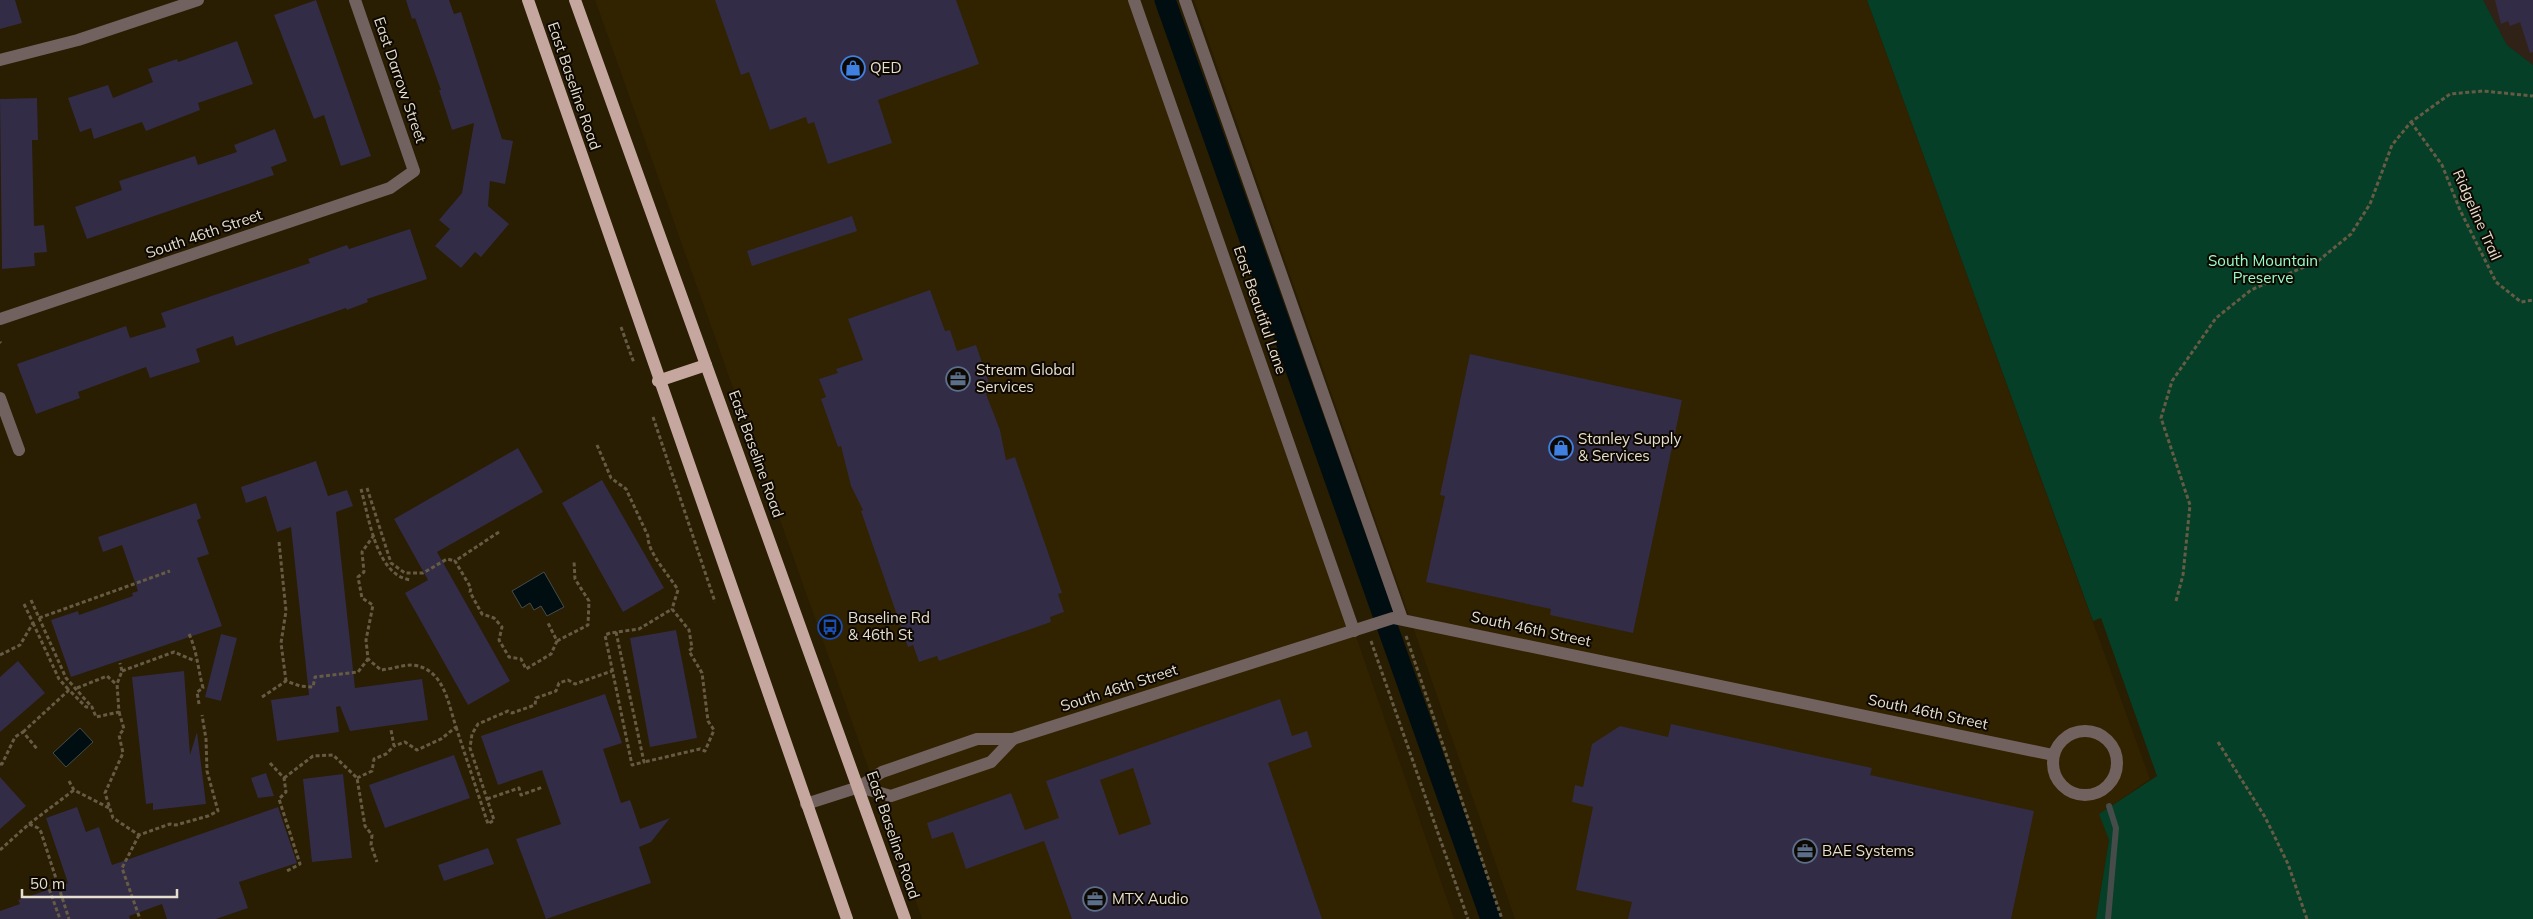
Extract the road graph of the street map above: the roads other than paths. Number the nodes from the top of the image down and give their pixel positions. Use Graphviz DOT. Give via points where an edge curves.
graph roads {
  1 [pos="198,0"];
  2 [pos="355,0"];
  3 [pos="528,0"];
  4 [pos="575,0"];
  5 [pos="1134,0"];
  6 [pos="1185,0"];
  7 [pos="0,60"];
  8 [pos="414,171"];
  9 [pos="0,319"];
  10 [pos="706,365"];
  11 [pos="658,381"];
  12 [pos="0,398"];
  13 [pos="19,450"];
  14 [pos="1398,618"];
  15 [pos="1364,627"];
  16 [pos="1013,739"];
  17 [pos="2053,755"];
  18 [pos="859,787"];
  19 [pos="806,804"];
  20 [pos="847,919"];
  21 [pos="905,919"];
  1 -- 7 [label="street" via="78,40"];
  2 -- 8 [label="street, East Darrow Street"];
  3 -- 11 [label="main road, East Baseline Road"];
  4 -- 10 [label="main road, East Baseline Road"];
  5 -- 15 [label="street, East Beautiful Lane"];
  6 -- 14 [label="street"];
  8 -- 9 [label="street, South 46th Street" via="390,188"];
  10 -- 11 [label="main road"];
  10 -- 18 [label="main road, East Baseline Road"];
  11 -- 19 [label="main road, East Baseline Road"];
  12 -- 13 [label="street"];
  14 -- 15 [label="street, South 46th Street"];
  14 -- 17 [label="street, South 46th Street"];
  15 -- 16 [label="street, South 46th Street"];
  16 -- 18 [label="street, South 46th Street" via="977,739 882,772"];
  16 -- 18 [label="street, South 46th Street" via="991,762 891,796"];
  17 -- 17 [label="street" via="2060,783 2075,794 2101,791 2114,778 2117,769 2110,743 2096,732 2069,734"];
  18 -- 19 [label="street, South 46th Street"];
  18 -- 21 [label="main road, East Baseline Road"];
  19 -- 20 [label="main road, East Baseline Road"];
}
